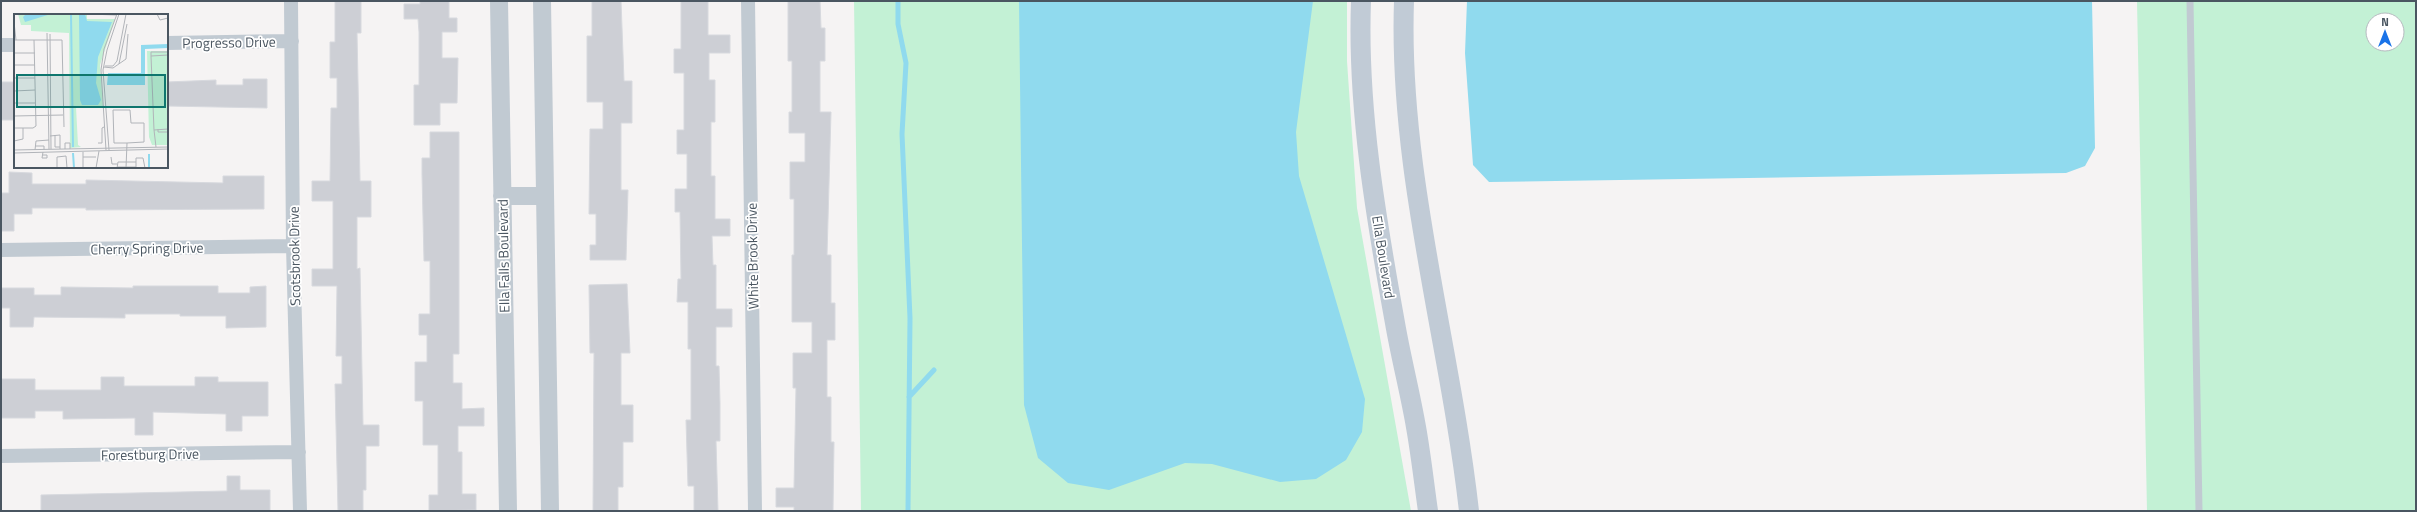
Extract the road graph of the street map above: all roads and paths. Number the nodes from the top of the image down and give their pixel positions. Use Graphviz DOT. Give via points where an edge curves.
graph roads {
  1 [pos="291,1"];
  2 [pos="498,1"];
  3 [pos="542,1"];
  4 [pos="748,1"];
  5 [pos="1361,1"];
  6 [pos="1404,1"];
  7 [pos="2190,1"];
  8 [pos="292,41"];
  9 [pos="168,43"];
  10 [pos="1,45"];
  11 [pos="14,45"];
  12 [pos="502,196"];
  13 [pos="545,196"];
  14 [pos="293,246"];
  15 [pos="1,250"];
  16 [pos="299,452"];
  17 [pos="1,456"];
  18 [pos="300,511"];
  19 [pos="508,511"];
  20 [pos="550,511"];
  21 [pos="755,511"];
  22 [pos="1428,511"];
  23 [pos="1469,511"];
  24 [pos="2199,511"];
  1 -- 8 [label="street, Scotsbrook Drive"];
  2 -- 12 [label="street, Ella Falls Boulevard"];
  3 -- 13 [label="street"];
  4 -- 21 [label="street, White Brook Drive"];
  5 -- 22 [label="main road, Ella Boulevard" via="1362,82 1368,147"];
  6 -- 23 [label="main road" via="1405,79 1411,142 1437,316 1458,420"];
  7 -- 24 [label="lane"];
  8 -- 9 [label="street, Progresso Drive"];
  8 -- 14 [label="street, Scotsbrook Drive"];
  10 -- 11 [label="street"];
  12 -- 13 [label="street"];
  12 -- 19 [label="street, Ella Falls Boulevard"];
  13 -- 20 [label="street"];
  14 -- 15 [label="street, Cherry Spring Drive"];
  14 -- 16 [label="street, Scotsbrook Drive"];
  16 -- 17 [label="street, Forestburg Drive"];
  16 -- 18 [label="street, Scotsbrook Drive"];
}
